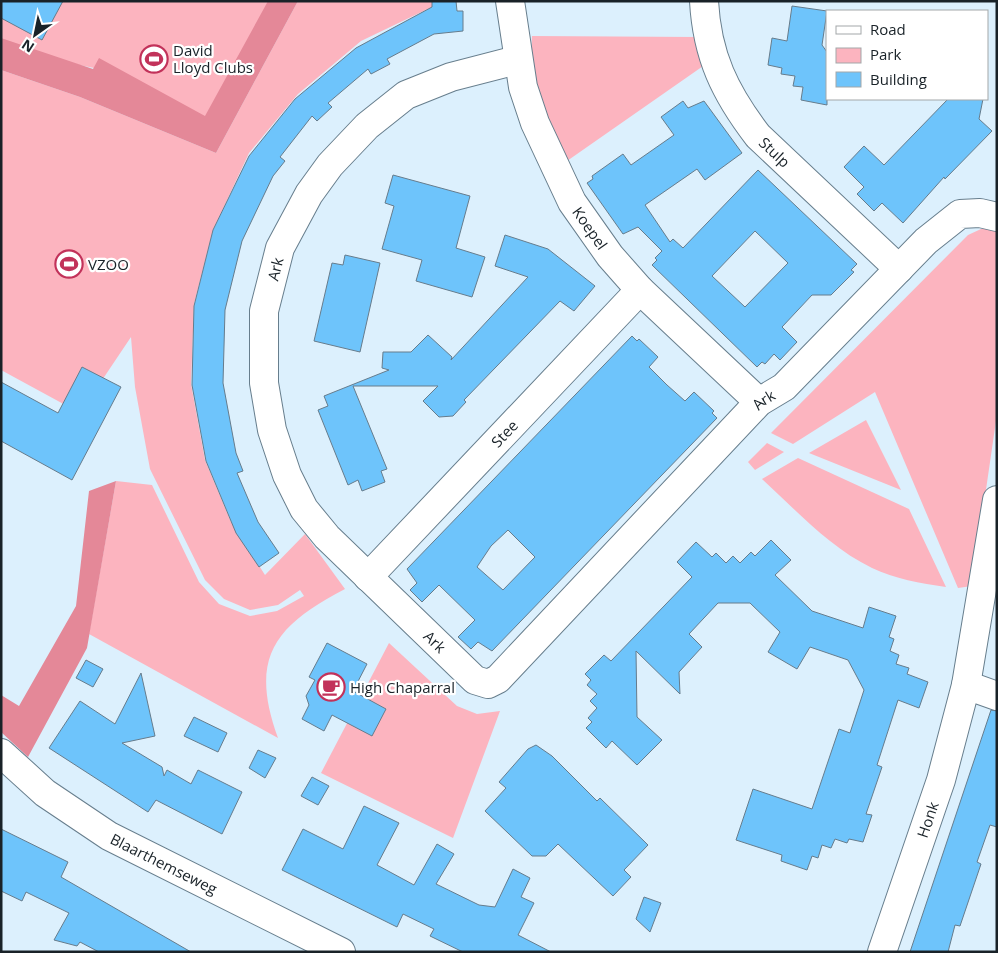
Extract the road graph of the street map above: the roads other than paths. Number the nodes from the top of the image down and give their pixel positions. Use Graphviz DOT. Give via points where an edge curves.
graph roads {
  1 [pos="510,1"];
  2 [pos="704,1"];
  3 [pos="517,60"];
  4 [pos="997,217"];
  5 [pos="899,269"];
  6 [pos="640,290"];
  7 [pos="759,402"];
  8 [pos="997,500"];
  9 [pos="368,577"];
  10 [pos="966,685"];
  11 [pos="997,696"];
  12 [pos="1,753"];
  13 [pos="341,952"];
  14 [pos="882,952"];
  1 -- 3 [label="street, Koepel"];
  2 -- 5 [label="street, Stulp" via="715,65 758,136"];
  3 -- 6 [label="street, Koepel" via="535,123 568,195 610,256"];
  3 -- 9 [label="street, Ark" via="451,77 406,95 367,126 330,165 308,194 280,248 264,311 264,383 272,430 287,475 304,509 326,537"];
  4 -- 5 [label="street, Ark" via="980,212 960,214 926,241"];
  5 -- 7 [label="street, Ark" via="784,387"];
  6 -- 7 [label="street, Koepel"];
  6 -- 9 [label="street, Stee"];
  7 -- 9 [label="street, Ark" via="498,680 488,684 475,680"];
  8 -- 10 [label="street, Honk"];
  10 -- 11 [label="street"];
  10 -- 14 [label="street, Honk" via="941,780"];
  12 -- 13 [label="street, Blaarthemseweg" via="45,793 109,836"];
}
